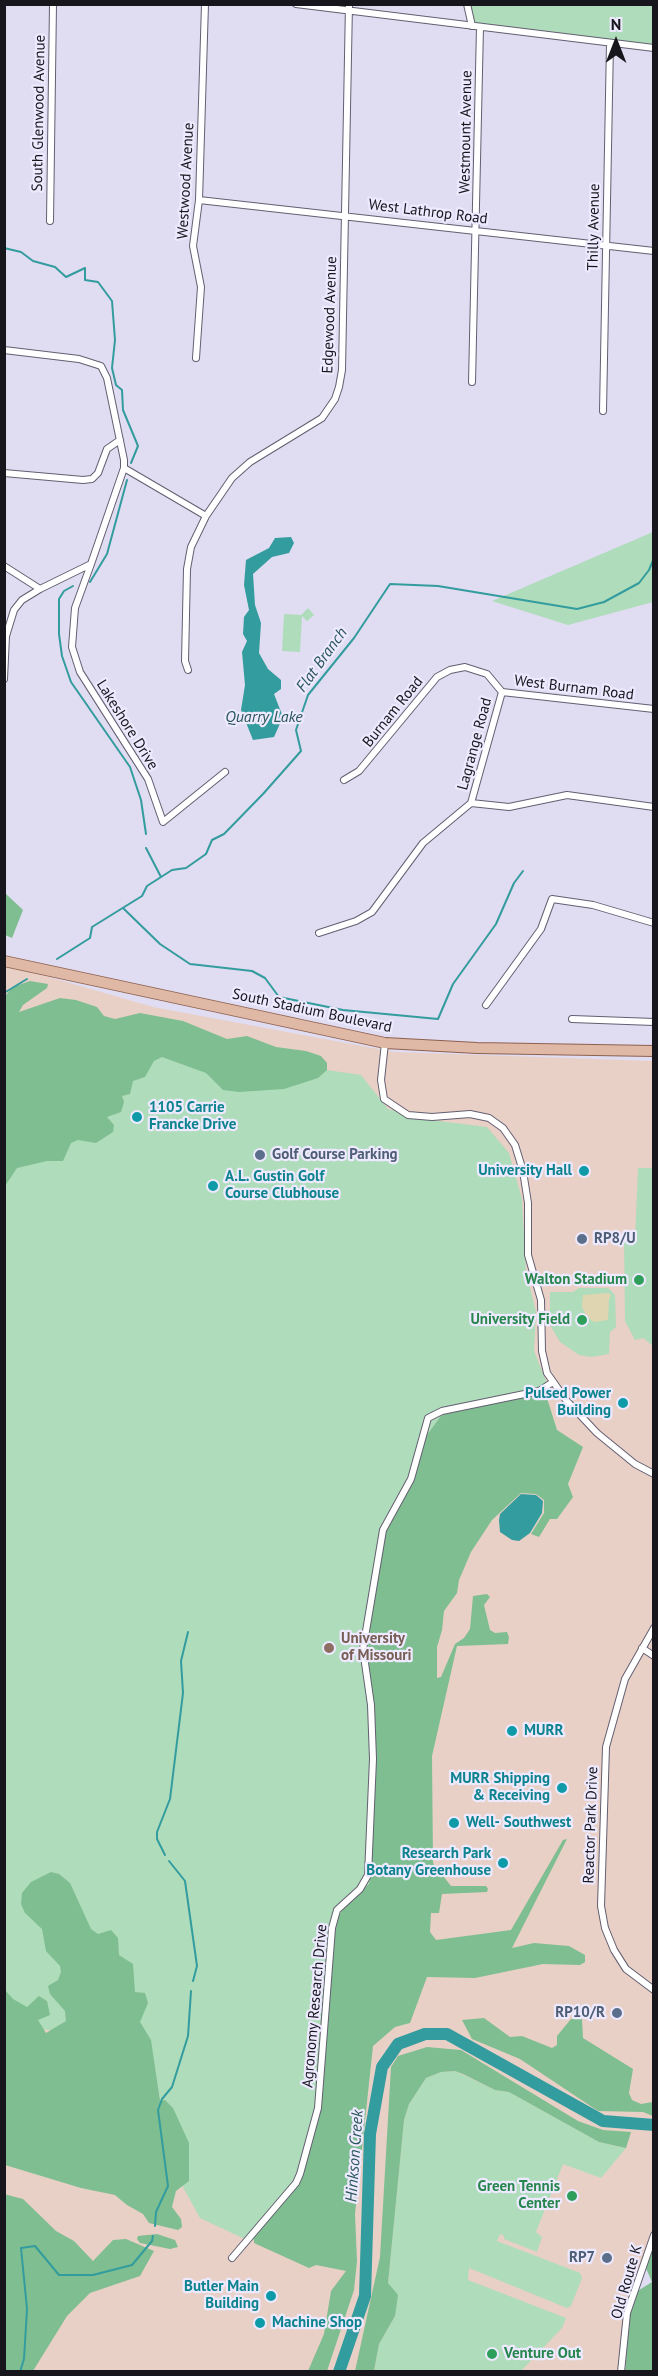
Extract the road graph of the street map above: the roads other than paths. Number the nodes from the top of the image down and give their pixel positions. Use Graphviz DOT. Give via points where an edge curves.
graph roads {
  1 [pos="53,4"];
  2 [pos="205,4"];
  3 [pos="296,4"];
  4 [pos="467,4"];
  5 [pos="349,8"];
  6 [pos="472,26"];
  7 [pos="480,27"];
  8 [pos="610,43"];
  9 [pos="654,48"];
  10 [pos="199,200"];
  11 [pos="345,214"];
  12 [pos="50,221"];
  13 [pos="476,229"];
  14 [pos="606,245"];
  15 [pos="654,251"];
  16 [pos="4,350"];
  17 [pos="196,357"];
  18 [pos="472,382"];
  19 [pos="603,411"];
  20 [pos="120,440"];
  21 [pos="123,468"];
  22 [pos="4,473"];
  23 [pos="206,516"];
  24 [pos="91,564"];
  25 [pos="4,566"];
  26 [pos="40,589"];
  27 [pos="465,667"];
  28 [pos="188,670"];
  29 [pos="4,679"];
  30 [pos="502,692"];
  31 [pos="654,709"];
  32 [pos="225,772"];
  33 [pos="344,780"];
  34 [pos="471,803"];
  35 [pos="654,807"];
  36 [pos="654,923"];
  37 [pos="319,933"];
  38 [pos="4,961"];
  39 [pos="486,1005"];
  40 [pos="572,1019"];
  41 [pos="654,1022"];
  42 [pos="385,1043"];
  43 [pos="654,1051"];
  44 [pos="553,1382"];
  45 [pos="654,1474"];
  46 [pos="654,1628"];
  47 [pos="642,1648"];
  48 [pos="654,1656"];
  49 [pos="654,1990"];
  50 [pos="654,2235"];
  51 [pos="232,2258"];
  52 [pos="621,2372"];
  1 -- 12 [label="street, South Glenwood Avenue"];
  2 -- 10 [label="street, Westwood Avenue"];
  3 -- 5 [label="street"];
  4 -- 6 [label="street"];
  5 -- 6 [label="street"];
  5 -- 11 [label="street, Edgewood Avenue"];
  6 -- 7 [label="street"];
  7 -- 8 [label="street"];
  7 -- 13 [label="street, Westmount Avenue"];
  8 -- 9 [label="street"];
  8 -- 14 [label="street, Thilly Avenue"];
  10 -- 11 [label="street, West Lathrop Road"];
  10 -- 17 [label="street, Westwood Avenue" via="194,246 201,287"];
  11 -- 13 [label="street, West Lathrop Road"];
  11 -- 23 [label="street, Edgewood Avenue" via="342,370 335,399 322,418 250,462 232,478"];
  13 -- 14 [label="street, West Lathrop Road"];
  13 -- 18 [label="street, Westmount Avenue"];
  14 -- 15 [label="street, West Lathrop Road"];
  14 -- 19 [label="street, Thilly Avenue"];
  16 -- 20 [label="street" via="91,361 101,366"];
  20 -- 21 [label="street"];
  20 -- 22 [label="street" via="107,450 92,479"];
  21 -- 23 [label="street"];
  21 -- 24 [label="street"];
  23 -- 28 [label="street, Edgewood Avenue" via="191,547 187,569"];
  24 -- 26 [label="street"];
  24 -- 32 [label="street, Lakeshore Drive" via="75,608 72,647 80,672 148,779 163,822"];
  25 -- 26 [label="street"];
  26 -- 29 [label="street" via="22,600 8,622"];
  27 -- 30 [label="street, West Burnam Road" via="487,674"];
  27 -- 33 [label="street, Burnam Road" via="437,678 359,771"];
  30 -- 31 [label="street, West Burnam Road"];
  30 -- 34 [label="street, Lagrange Road"];
  34 -- 35 [label="street" via="509,807 567,795"];
  34 -- 37 [label="street" via="423,843 372,912"];
  36 -- 39 [label="street" via="593,905 552,899 541,928"];
  38 -- 42 [label="main road, South Stadium Boulevard"];
  40 -- 41 [label="street"];
  42 -- 43 [label="main road, South Stadium Boulevard"];
  42 -- 44 [label="street" via="381,1080 384,1099 408,1115 470,1114 489,1118 503,1128 515,1145 528,1203 528,1256 542,1300 542,1351"];
  44 -- 45 [label="street" via="616,1450"];
  44 -- 51 [label="street, Agronomy Research Drive" via="538,1391 442,1411 428,1418 411,1479 383,1530 363,1649 373,1760 368,1875 360,1890 337,1910 332,1928 318,2108 300,2174"];
  46 -- 47 [label="street, Reactor Park Drive"];
  47 -- 48 [label="street"];
  47 -- 49 [label="street, Reactor Park Drive" via="625,1679 606,1747 601,1906 614,1950 626,1969"];
  50 -- 52 [label="street, Old Route K" via="627,2313"];
}
